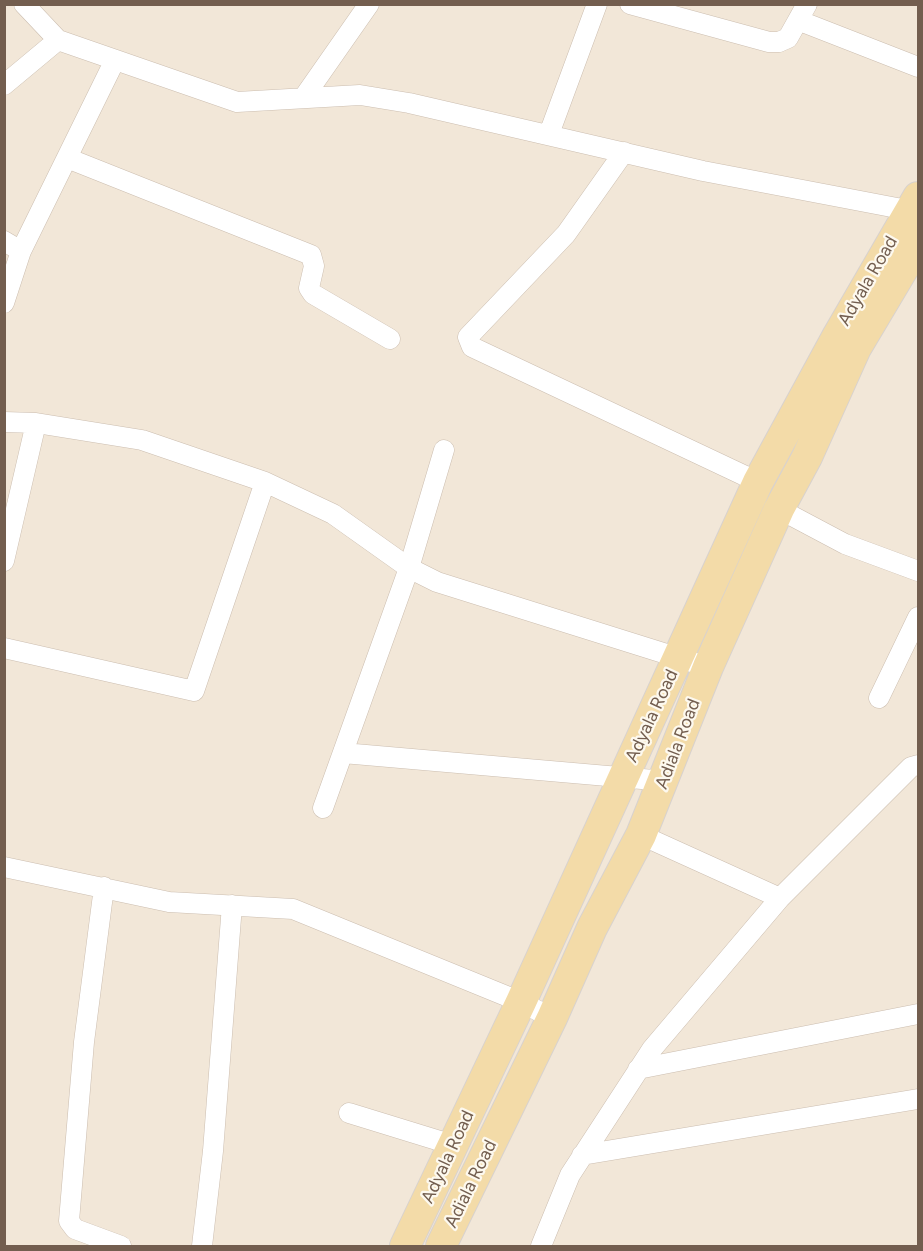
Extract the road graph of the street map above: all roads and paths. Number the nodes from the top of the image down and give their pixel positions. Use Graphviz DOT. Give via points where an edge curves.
graph roads {
  1 [pos="597,4"];
  2 [pos="630,4"];
  3 [pos="29,6"];
  4 [pos="361,8"];
  5 [pos="803,13"];
  6 [pos="58,40"];
  7 [pos="115,60"];
  8 [pos="918,67"];
  9 [pos="4,85"];
  10 [pos="304,97"];
  11 [pos="549,134"];
  12 [pos="624,152"];
  13 [pos="67,158"];
  14 [pos="915,207"];
  15 [pos="918,244"];
  16 [pos="13,246"];
  17 [pos="4,303"];
  18 [pos="390,339"];
  19 [pos="4,422"];
  20 [pos="36,423"];
  21 [pos="444,450"];
  22 [pos="265,482"];
  23 [pos="758,482"];
  24 [pos="779,509"];
  25 [pos="4,561"];
  26 [pos="409,568"];
  27 [pos="918,571"];
  28 [pos="918,616"];
  29 [pos="4,648"];
  30 [pos="679,658"];
  31 [pos="708,667"];
  32 [pos="879,698"];
  33 [pos="343,753"];
  34 [pos="918,765"];
  35 [pos="624,777"];
  36 [pos="665,781"];
  37 [pos="323,808"];
  38 [pos="641,835"];
  39 [pos="4,867"];
  40 [pos="104,887"];
  41 [pos="780,898"];
  42 [pos="232,904"];
  43 [pos="521,1002"];
  44 [pos="918,1014"];
  45 [pos="552,1018"];
  46 [pos="638,1069"];
  47 [pos="918,1099"];
  48 [pos="349,1113"];
  49 [pos="453,1145"];
  50 [pos="582,1155"];
  51 [pos="121,1246"];
  52 [pos="202,1246"];
  53 [pos="405,1246"];
  54 [pos="441,1246"];
  55 [pos="541,1246"];
  1 -- 11 [label="street"];
  2 -- 5 [label="street" via="769,42 788,38"];
  3 -- 6 [label="street"];
  4 -- 10 [label="street"];
  5 -- 8 [label="street"];
  6 -- 7 [label="street"];
  6 -- 9 [label="street"];
  7 -- 10 [label="street" via="237,102"];
  7 -- 13 [label="street"];
  10 -- 11 [label="street" via="360,95"];
  11 -- 12 [label="street"];
  12 -- 14 [label="street" via="703,171"];
  12 -- 23 [label="street" via="566,234 468,338 472,347"];
  13 -- 16 [label="street"];
  13 -- 18 [label="street" via="311,255 314,266 309,288 313,294"];
  14 -- 23 [label="main road, Adyala Road"];
  15 -- 24 [label="main road, Adiala Road" via="856,348"];
  16 -- 17 [label="street"];
  19 -- 20 [label="street"];
  20 -- 22 [label="street" via="142,440"];
  20 -- 25 [label="street"];
  21 -- 26 [label="street"];
  22 -- 26 [label="street" via="333,514"];
  22 -- 29 [label="street" via="194,691"];
  23 -- 30 [label="main road, Adyala Road"];
  24 -- 27 [label="street" via="845,544"];
  24 -- 31 [label="main road, Adiala Road"];
  26 -- 30 [label="street" via="437,582"];
  26 -- 33 [label="street"];
  28 -- 32 [label="street"];
  30 -- 31 [label="street"];
  30 -- 35 [label="main road, Adyala Road"];
  31 -- 36 [label="main road, Adiala Road"];
  33 -- 35 [label="street"];
  33 -- 37 [label="street"];
  34 -- 41 [label="street" via="911,766"];
  35 -- 36 [label="street"];
  35 -- 43 [label="main road, Adyala Road"];
  36 -- 38 [label="main road, Adiala Road"];
  38 -- 41 [label="street"];
  38 -- 45 [label="main road, Adiala Road" via="592,928"];
  39 -- 40 [label="street"];
  40 -- 42 [label="street" via="169,902"];
  40 -- 51 [label="street" via="68,1214 75,1229"];
  41 -- 46 [label="street"];
  42 -- 43 [label="street" via="293,909"];
  42 -- 52 [label="street"];
  43 -- 45 [label="street"];
  43 -- 49 [label="main road, Adyala Road"];
  44 -- 46 [label="street"];
  45 -- 54 [label="main road, Adiala Road"];
  46 -- 50 [label="street"];
  47 -- 50 [label="street"];
  48 -- 49 [label="street"];
  49 -- 53 [label="main road, Adyala Road"];
  50 -- 55 [label="street" via="570,1174"];
}
